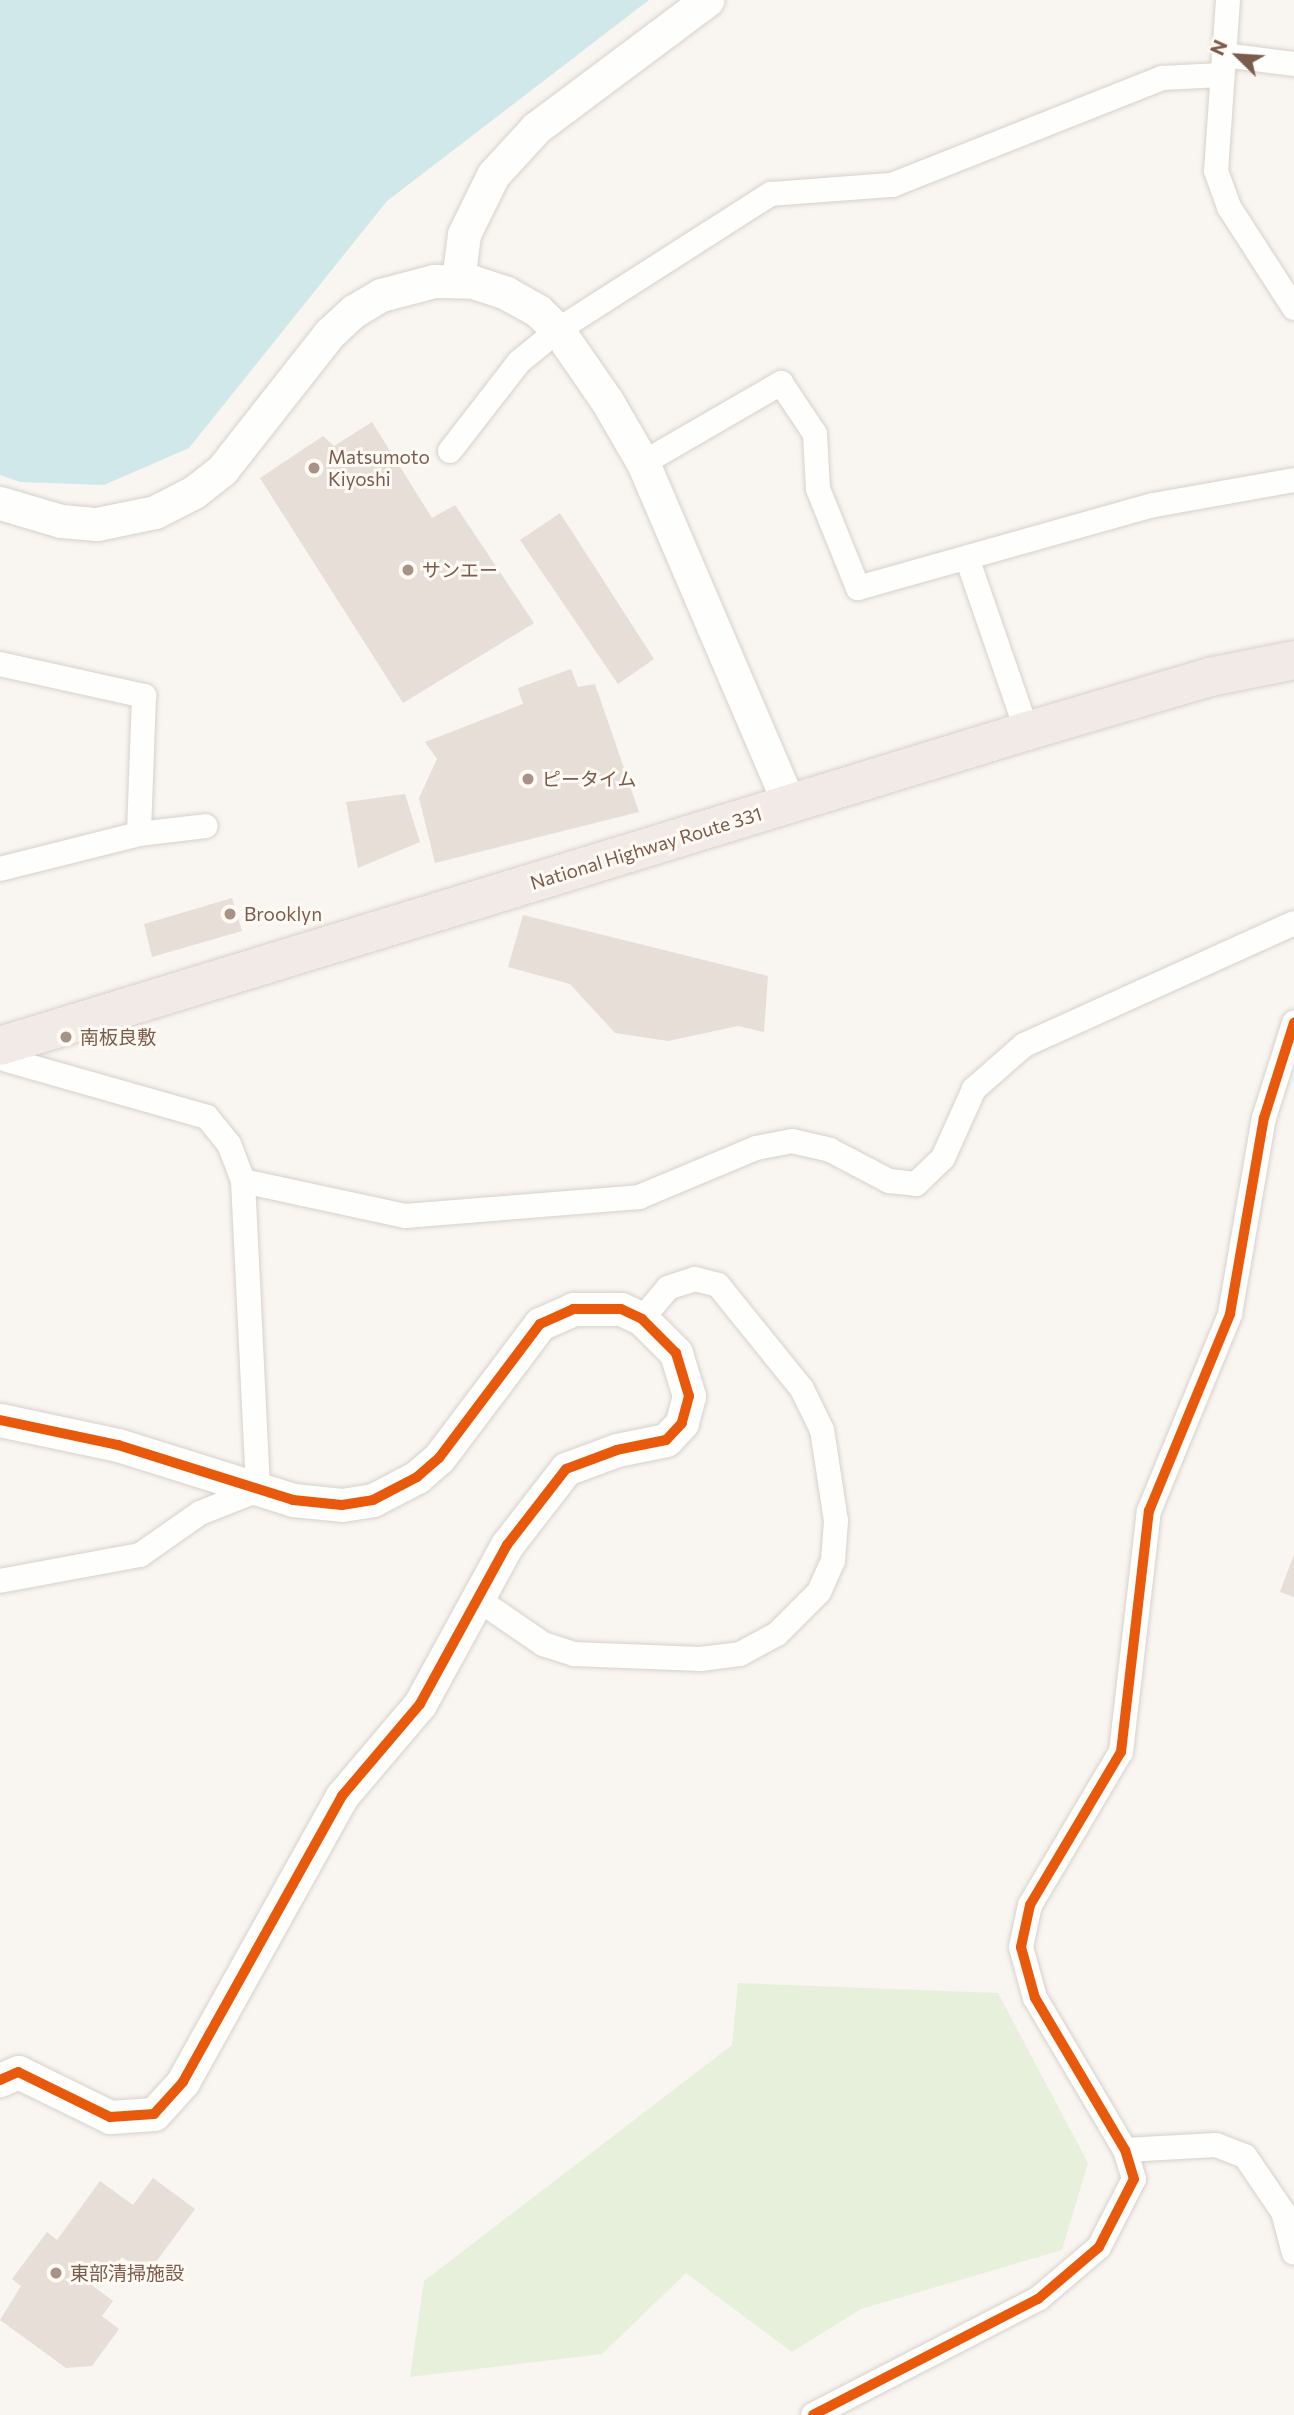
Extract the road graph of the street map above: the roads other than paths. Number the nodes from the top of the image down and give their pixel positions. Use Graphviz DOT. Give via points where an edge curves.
graph roads {
  1 [pos="707,0"];
  2 [pos="1228,0"];
  3 [pos="1294,64"];
  4 [pos="1223,65"];
  5 [pos="458,281"];
  6 [pos="1294,308"];
  7 [pos="558,330"];
  8 [pos="450,451"];
  9 [pos="643,463"];
  10 [pos="1294,480"];
  11 [pos="0,503"];
  12 [pos="967,558"];
  13 [pos="1294,660"];
  14 [pos="0,664"];
  15 [pos="1027,731"];
  16 [pos="789,804"];
  17 [pos="206,826"];
  18 [pos="139,834"];
  19 [pos="0,869"];
  20 [pos="1294,923"];
  21 [pos="1294,1023"];
  22 [pos="0,1046"];
  23 [pos="0,1058"];
  24 [pos="243,1181"];
  25 [pos="642,1319"];
  26 [pos="0,1419"];
  27 [pos="258,1490"];
  28 [pos="0,1581"];
  29 [pos="479,1600"];
  30 [pos="0,2080"];
  31 [pos="1125,2150"];
  32 [pos="1294,2253"];
  33 [pos="813,2415"];
  1 -- 5 [label="street" via="536,128 493,175 464,234"];
  2 -- 4 [label="street"];
  3 -- 4 [label="street"];
  4 -- 6 [label="street" via="1216,172 1229,207"];
  4 -- 7 [label="street" via="1162,78 892,185 771,194"];
  5 -- 7 [label="street" via="506,293 538,311"];
  5 -- 11 [label="street" via="412,285 354,311 330,333 222,470 174,503 155,512 97,524 61,521"];
  7 -- 8 [label="street" via="519,362"];
  7 -- 9 [label="street"];
  9 -- 12 [label="street" via="780,383 815,434 818,489 858,588"];
  9 -- 16 [label="street"];
  10 -- 12 [label="street" via="1154,505"];
  12 -- 15 [label="street"];
  13 -- 15 [label="highway, National Highway Route 331" via="1210,677"];
  14 -- 18 [label="street" via="144,696"];
  15 -- 16 [label="highway, National Highway Route 331"];
  16 -- 22 [label="highway, National Highway Route 331"];
  17 -- 18 [label="street"];
  18 -- 19 [label="street"];
  20 -- 24 [label="street" via="1024,1045 974,1089 943,1158 916,1184 889,1181 830,1150 792,1141 756,1148 639,1197 405,1216"];
  21 -- 31 [label="street" via="1264,1118 1230,1314 1149,1511 1121,1752 1030,1905 1021,1947 1035,1998"];
  23 -- 24 [label="street" via="207,1117 229,1144"];
  24 -- 27 [label="street"];
  25 -- 27 [label="street" via="621,1308 600,1307 573,1309 540,1324 439,1458 396,1491 342,1506 316,1505"];
  25 -- 29 [label="street" via="676,1353 689,1396 682,1423 666,1440 617,1450 566,1469 508,1545"];
  25 -- 29 [label="street" via="668,1289 695,1279 718,1285 802,1389 821,1430 836,1521 833,1561 819,1592 777,1634 740,1654 700,1659 574,1654 543,1644"];
  26 -- 27 [label="street" via="118,1445"];
  27 -- 28 [label="street" via="200,1513 141,1555"];
  29 -- 30 [label="street" via="420,1704 342,1796 183,2082 154,2114 110,2117 18,2072"];
  31 -- 32 [label="street" via="1216,2145 1245,2156 1283,2211"];
  31 -- 33 [label="street" via="1134,2179 1099,2247 1048,2291"];
}
